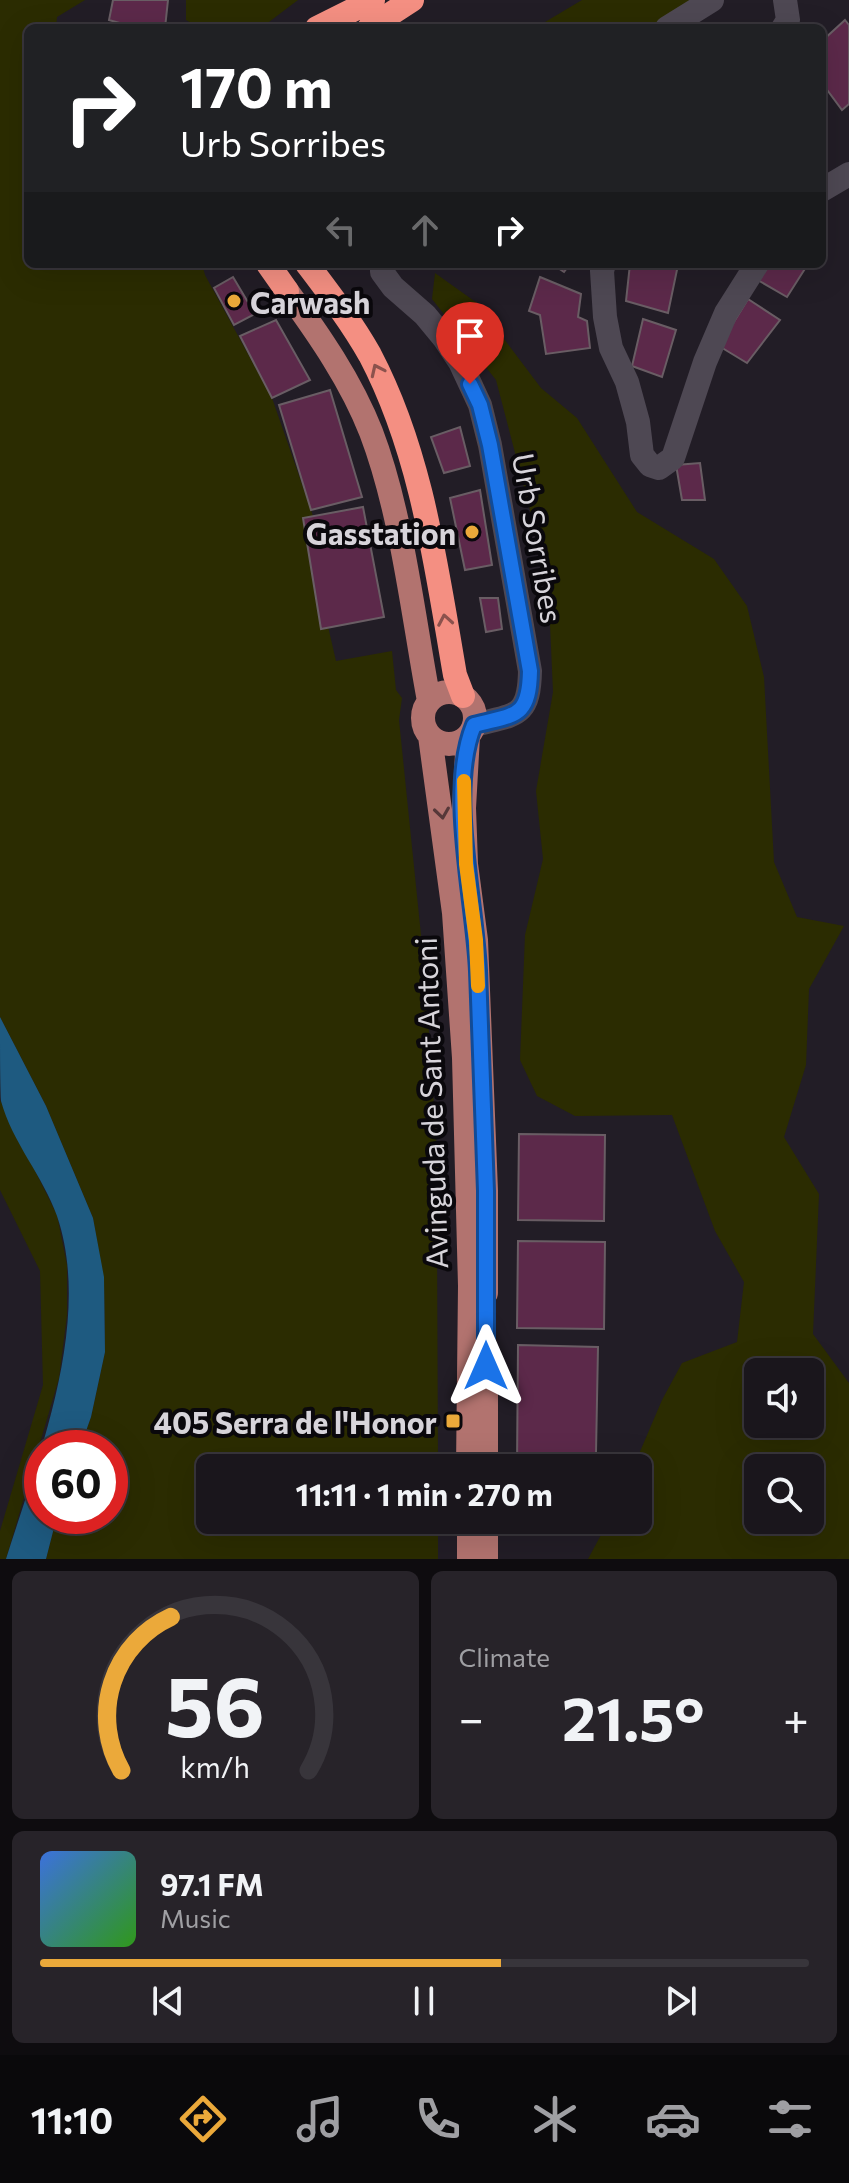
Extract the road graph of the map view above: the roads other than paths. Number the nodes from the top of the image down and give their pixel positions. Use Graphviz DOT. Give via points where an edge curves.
graph roads {
  1 [pos="373,0"];
  2 [pos="412,0"];
  3 [pos="712,0"];
  4 [pos="785,0"];
  5 [pos="325,24"];
  6 [pos="375,24"];
  7 [pos="673,24"];
  8 [pos="786,24"];
  9 [pos="849,174"];
  10 [pos="826,188"];
  11 [pos="271,268"];
  12 [pos="310,268"];
  13 [pos="382,268"];
  14 [pos="604,268"];
  15 [pos="754,268"];
  16 [pos="287,291"];
  17 [pos="463,696"];
  18 [pos="429,701"];
  19 [pos="471,731"];
  20 [pos="430,736"];
  21 [pos="468,1454"];
  22 [pos="486,1454"];
  23 [pos="469,1534"];
  24 [pos="486,1534"];
  25 [pos="469,1559"];
  26 [pos="486,1559"];
  1 -- 5 [label="highway"];
  2 -- 6 [label="highway"];
  3 -- 7 [label="street"];
  4 -- 8 [label="street"];
  9 -- 10 [label="street"];
  11 -- 16 [label="highway"];
  17 -- 12 [label="highway, one-way" via="405,437 369,354"];
  13 -- 19 [label="street, Urb Sorribes" via="460,362 480,405 490,445 530,671 528,698 514,715"];
  14 -- 15 [label="street" via="611,348 627,382 642,455 659,468 673,458 726,313"];
  16 -- 18 [label="main road" via="347,382 371,432 392,501"];
  17 -- 18 [label="main road" via="445,692"];
  17 -- 19 [label="main road" via="474,712"];
  18 -- 20 [label="main road" via="423,719"];
  19 -- 20 [label="main road" via="449,744"];
  19 -- 22 [label="main road, Avinguda de Sant Antoni" via="464,794 486,1191"];
  20 -- 21 [label="main road, Avinguda de Sant Antoni, one-way" via="454,913 464,1058"];
  23 -- 25 [label="main road"];
  24 -- 26 [label="main road"];
}
